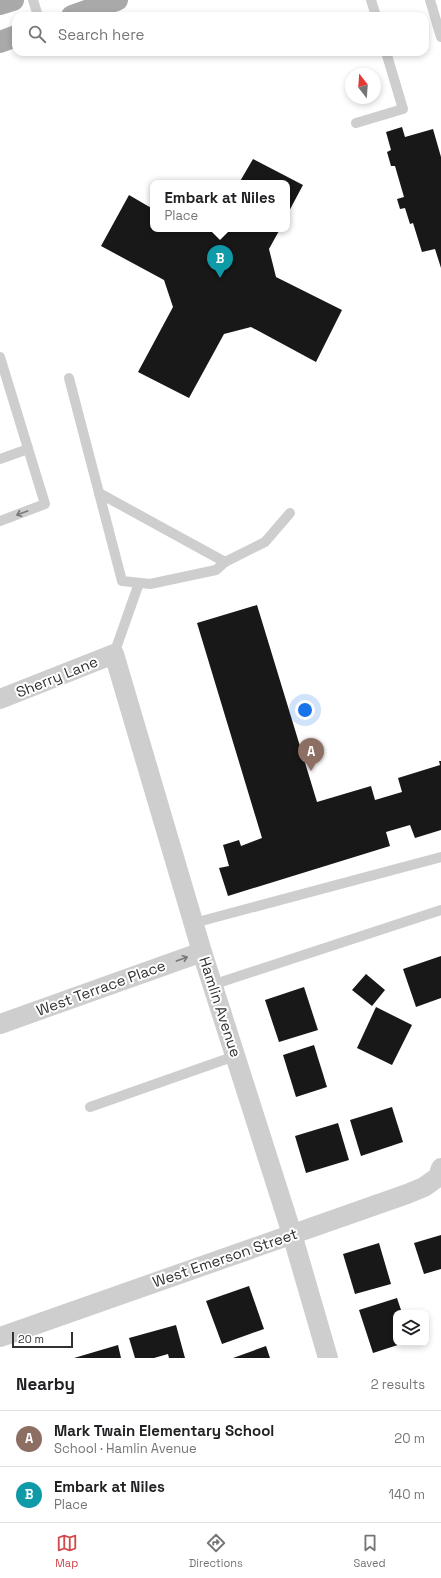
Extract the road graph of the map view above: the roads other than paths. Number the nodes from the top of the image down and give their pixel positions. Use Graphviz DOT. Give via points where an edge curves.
graph roads {
  1 [pos="13,0"];
  2 [pos="33,0"];
  3 [pos="117,0"];
  4 [pos="371,0"];
  5 [pos="430,0"];
  6 [pos="0,4"];
  7 [pos="37,12"];
  8 [pos="83,12"];
  9 [pos="375,12"];
  10 [pos="441,37"];
  11 [pos="12,38"];
  12 [pos="0,42"];
  13 [pos="387,56"];
  14 [pos="356,123"];
  15 [pos="0,357"];
  16 [pos="69,378"];
  17 [pos="28,449"];
  18 [pos="0,459"];
  19 [pos="99,493"];
  20 [pos="290,513"];
  21 [pos="0,521"];
  22 [pos="225,562"];
  23 [pos="139,583"];
  24 [pos="114,654"];
  25 [pos="0,699"];
  26 [pos="441,857"];
  27 [pos="441,910"];
  28 [pos="194,923"];
  29 [pos="202,952"];
  30 [pos="212,985"];
  31 [pos="0,1024"];
  32 [pos="235,1056"];
  33 [pos="90,1107"];
  34 [pos="441,1168"];
  35 [pos="292,1234"];
  36 [pos="0,1337"];
  37 [pos="328,1358"];
  1 -- 6 [label="main road"];
  2 -- 7 [label="lane"];
  3 -- 8 [label="main road"];
  4 -- 9 [label="lane"];
  5 -- 10 [label="lane"];
  11 -- 12 [label="main road"];
  13 -- 14 [label="lane" via="403,109"];
  15 -- 17 [label="lane"];
  16 -- 19 [label="lane"];
  17 -- 18 [label="lane"];
  17 -- 21 [label="lane, one-way" via="45,504"];
  19 -- 22 [label="lane"];
  19 -- 23 [label="lane" via="122,581"];
  20 -- 22 [label="lane" via="265,542"];
  22 -- 23 [label="lane" via="216,570 150,584"];
  23 -- 24 [label="lane"];
  24 -- 25 [label="street, Sherry Lane"];
  24 -- 28 [label="street, Hamlin Avenue"];
  26 -- 28 [label="lane"];
  27 -- 30 [label="lane"];
  28 -- 29 [label="street, Hamlin Avenue"];
  29 -- 30 [label="street, Hamlin Avenue"];
  31 -- 29 [label="street, West Terrace Place, one-way"];
  30 -- 32 [label="street, Hamlin Avenue"];
  32 -- 33 [label="lane"];
  32 -- 35 [label="street, Hamlin Avenue"];
  34 -- 35 [label="street, West Emerson Street" via="438,1177 424,1187"];
  35 -- 36 [label="street, West Emerson Street"];
  35 -- 37 [label="street, Hamlin Avenue"];
}
